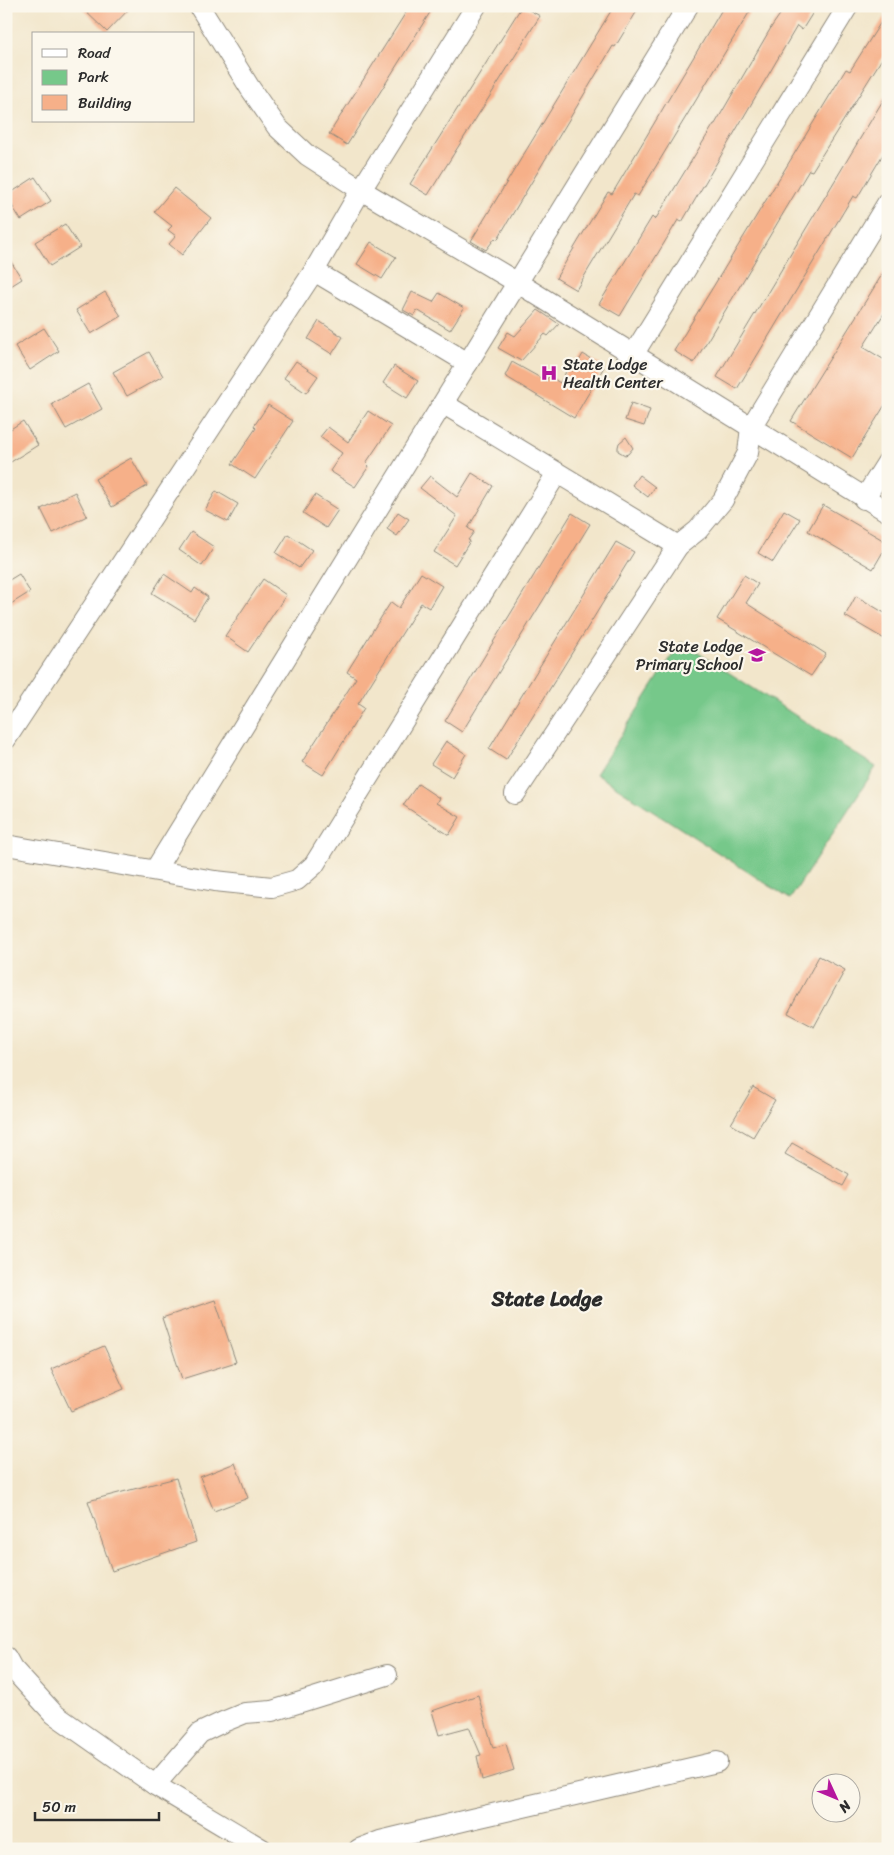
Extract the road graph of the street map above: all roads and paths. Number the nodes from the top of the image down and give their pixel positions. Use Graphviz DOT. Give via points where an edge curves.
graph roads {
  1 [pos="199,6"];
  2 [pos="476,6"];
  3 [pos="688,6"];
  4 [pos="848,6"];
  5 [pos="361,190"];
  6 [pos="888,202"];
  7 [pos="314,271"];
  8 [pos="518,282"];
  9 [pos="633,355"];
  10 [pos="468,363"];
  11 [pos="444,404"];
  12 [pos="751,427"];
  13 [pos="888,461"];
  14 [pos="557,473"];
  15 [pos="864,498"];
  16 [pos="888,512"];
  17 [pos="678,546"];
  18 [pos="6,739"];
  19 [pos="515,794"];
  20 [pos="6,845"];
  21 [pos="155,870"];
  22 [pos="7,1661"];
  23 [pos="386,1674"];
  24 [pos="718,1762"];
  25 [pos="154,1785"];
  26 [pos="262,1849"];
  27 [pos="359,1849"];
  1 -- 5 [label="street" via="277,127 307,155"];
  2 -- 5 [label="street"];
  3 -- 8 [label="street"];
  4 -- 9 [label="street"];
  5 -- 7 [label="street"];
  5 -- 8 [label="street"];
  6 -- 12 [label="street"];
  7 -- 10 [label="street"];
  7 -- 18 [label="street"];
  8 -- 9 [label="street"];
  8 -- 10 [label="street"];
  9 -- 12 [label="street"];
  10 -- 11 [label="street"];
  11 -- 14 [label="street"];
  11 -- 21 [label="street"];
  12 -- 15 [label="street"];
  12 -- 17 [label="street" via="748,453 723,500 698,530"];
  13 -- 15 [label="street"];
  14 -- 17 [label="street"];
  14 -- 21 [label="street" via="314,865 297,880 272,887"];
  15 -- 16 [label="street"];
  17 -- 19 [label="street"];
  20 -- 21 [label="street"];
  22 -- 25 [label="street" via="54,1714"];
  23 -- 25 [label="street" via="272,1711 245,1713 200,1733"];
  24 -- 27 [label="street" via="476,1818"];
  25 -- 26 [label="street"];
}
